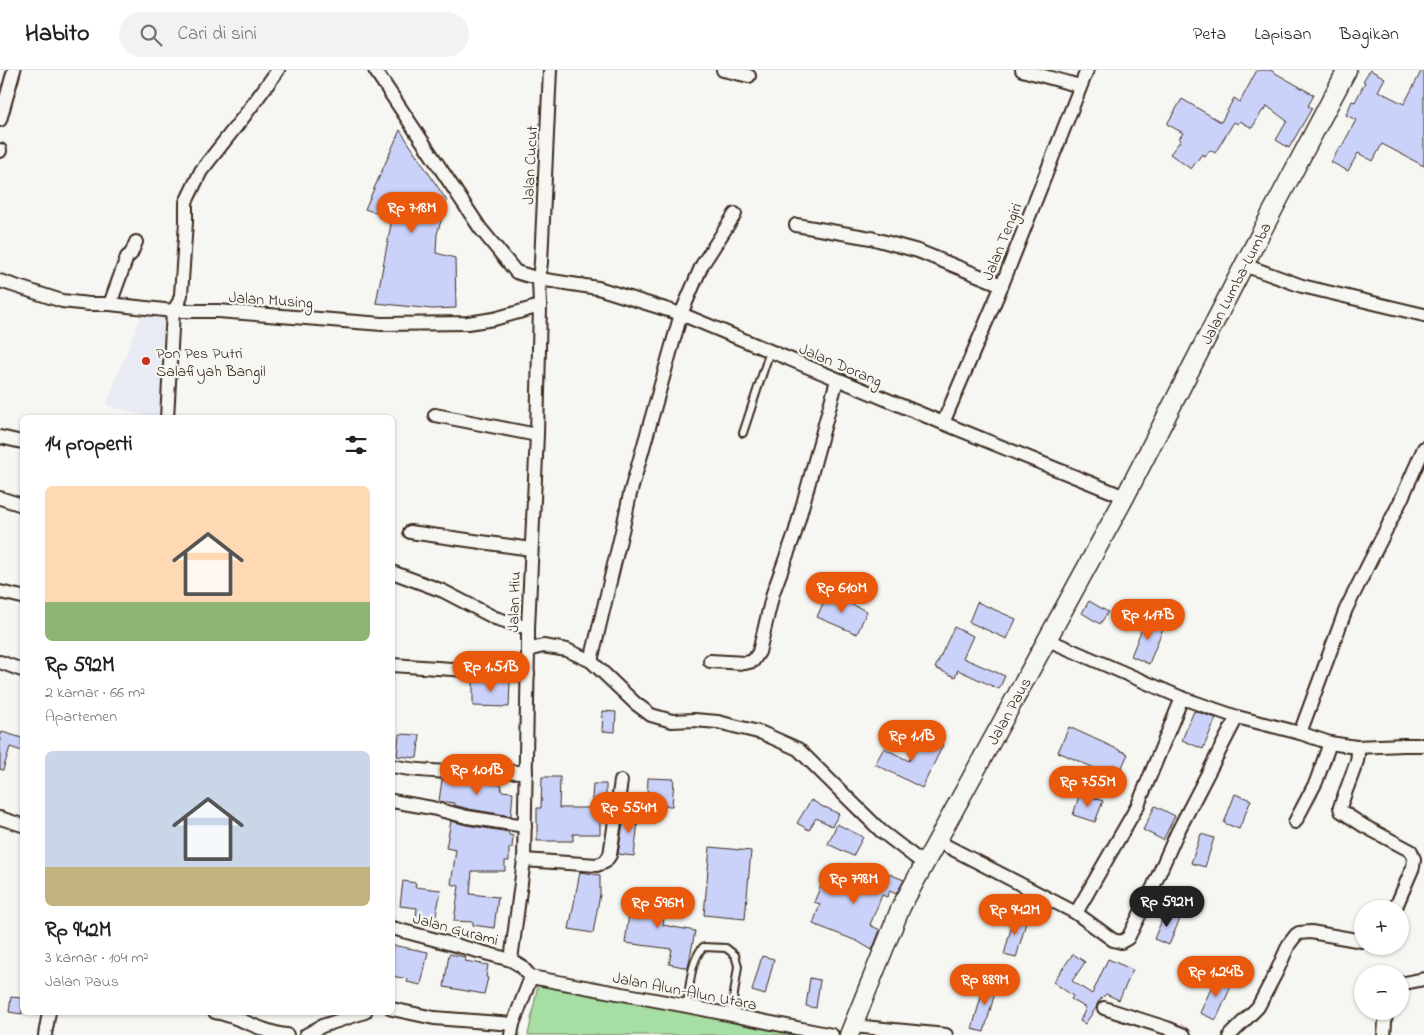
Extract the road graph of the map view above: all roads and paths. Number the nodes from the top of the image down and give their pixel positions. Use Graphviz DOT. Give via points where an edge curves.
graph roads {
  1 [pos="14,70"];
  2 [pos="278,70"];
  3 [pos="375,70"];
  4 [pos="550,70"];
  5 [pos="723,70"];
  6 [pos="1022,70"];
  7 [pos="1087,70"];
  8 [pos="1347,70"];
  9 [pos="749,76"];
  10 [pos="1080,86"];
  11 [pos="0,120"];
  12 [pos="735,214"];
  13 [pos="796,225"];
  14 [pos="136,242"];
  15 [pos="1244,265"];
  16 [pos="540,279"];
  17 [pos="0,281"];
  18 [pos="1002,284"];
  19 [pos="110,304"];
  20 [pos="540,306"];
  21 [pos="173,311"];
  22 [pos="681,314"];
  23 [pos="1424,315"];
  24 [pos="770,351"];
  25 [pos="837,380"];
  26 [pos="167,415"];
  27 [pos="435,415"];
  28 [pos="943,423"];
  29 [pos="743,433"];
  30 [pos="537,435"];
  31 [pos="0,437"];
  32 [pos="20,442"];
  33 [pos="1424,448"];
  34 [pos="1125,497"];
  35 [pos="0,498"];
  36 [pos="20,504"];
  37 [pos="410,532"];
  38 [pos="531,549"];
  39 [pos="395,573"];
  40 [pos="0,592"];
  41 [pos="20,597"];
  42 [pos="528,628"];
  43 [pos="1048,640"];
  44 [pos="528,650"];
  45 [pos="591,661"];
  46 [pos="710,661"];
  47 [pos="0,662"];
  48 [pos="395,665"];
  49 [pos="20,669"];
  50 [pos="528,674"];
  51 [pos="1182,698"];
  52 [pos="1237,717"];
  53 [pos="1300,733"];
  54 [pos="1330,744"];
  55 [pos="1356,746"];
  56 [pos="1424,746"];
  57 [pos="395,767"];
  58 [pos="526,772"];
  59 [pos="621,781"];
  60 [pos="395,802"];
  61 [pos="0,818"];
  62 [pos="1295,822"];
  63 [pos="20,824"];
  64 [pos="525,826"];
  65 [pos="936,841"];
  66 [pos="524,860"];
  67 [pos="924,864"];
  68 [pos="1399,900"];
  69 [pos="1076,913"];
  70 [pos="395,929"];
  71 [pos="1354,940"];
  72 [pos="511,960"];
  73 [pos="531,977"];
  74 [pos="1424,979"];
  75 [pos="1409,982"];
  76 [pos="687,1006"];
  77 [pos="1104,1008"];
  78 [pos="395,1010"];
  79 [pos="48,1015"];
  80 [pos="231,1015"];
  81 [pos="356,1015"];
  82 [pos="731,1015"];
  83 [pos="1385,1020"];
  84 [pos="512,1029"];
  85 [pos="851,1031"];
  86 [pos="1180,1034"];
  87 [pos="45,1035"];
  88 [pos="287,1035"];
  89 [pos="306,1035"];
  90 [pos="832,1035"];
  91 [pos="946,1035"];
  92 [pos="1230,1035"];
  93 [pos="1384,1035"];
  1 -- 11 [label="street"];
  2 -- 21 [label="street" via="201,171 186,202 181,295"];
  3 -- 16 [label="street, Jalan Dorang" via="480,228 516,272"];
  4 -- 16 [label="street, Jalan Cucut"];
  5 -- 9 [label="street"];
  6 -- 10 [label="street"];
  7 -- 10 [label="street, Jalan Tengiri"];
  8 -- 15 [label="main road, Jalan Lumba-Lumba"];
  10 -- 18 [label="street, Jalan Tengiri"];
  12 -- 22 [label="street" via="702,265"];
  13 -- 18 [label="street" via="871,238 918,251"];
  14 -- 19 [label="street"];
  15 -- 23 [label="street" via="1302,286"];
  15 -- 34 [label="main road, Jalan Lumba-Lumba"];
  16 -- 20 [label="street, Jalan Hiu"];
  16 -- 22 [label="street, Jalan Dorang" via="598,288"];
  17 -- 19 [label="street, Jalan Musing" via="62,300"];
  18 -- 28 [label="street, Jalan Tengiri"];
  19 -- 21 [label="street, Jalan Musing"];
  20 -- 21 [label="street, Jalan Musing" via="494,319 441,324 382,324 218,311"];
  20 -- 30 [label="street, Jalan Hiu"];
  21 -- 26 [label="street"];
  22 -- 24 [label="street, Jalan Dorang"];
  22 -- 45 [label="street" via="630,494"];
  24 -- 25 [label="street, Jalan Dorang"];
  24 -- 29 [label="lane"];
  25 -- 28 [label="street, Jalan Dorang"];
  25 -- 46 [label="street" via="795,533 773,593 759,652 753,661 745,663"];
  27 -- 30 [label="street"];
  28 -- 34 [label="street, Jalan Dorang"];
  30 -- 38 [label="street, Jalan Hiu"];
  31 -- 32 [label="street"];
  33 -- 53 [label="street" via="1346,609"];
  34 -- 43 [label="main road, Jalan Paus"];
  35 -- 36 [label="street"];
  37 -- 38 [label="street"];
  38 -- 42 [label="street, Jalan Hiu"];
  39 -- 42 [label="street" via="443,591 495,618"];
  40 -- 41 [label="street"];
  42 -- 44 [label="street, Jalan Hiu"];
  43 -- 51 [label="street"];
  43 -- 65 [label="main road, Jalan Paus"];
  44 -- 45 [label="street" via="543,646 566,650"];
  44 -- 50 [label="street, Jalan Hiu"];
  45 -- 67 [label="street" via="651,715 672,721 718,722 762,733 798,749 881,831"];
  47 -- 49 [label="street"];
  48 -- 50 [label="street"];
  50 -- 58 [label="street, Jalan Hiu"];
  51 -- 52 [label="street"];
  51 -- 69 [label="street" via="1138,805"];
  52 -- 53 [label="street"];
  52 -- 69 [label="street" via="1128,938 1121,942 1113,940"];
  53 -- 54 [label="street"];
  54 -- 55 [label="street"];
  54 -- 62 [label="street" via="1316,782"];
  55 -- 56 [label="street"];
  55 -- 68 [label="street" via="1357,761 1341,811 1411,851 1413,867"];
  57 -- 58 [label="street" via="449,772"];
  58 -- 64 [label="street, Jalan Hiu"];
  59 -- 66 [label="street" via="610,855 605,862 597,865"];
  60 -- 64 [label="street"];
  61 -- 63 [label="street"];
  64 -- 66 [label="street, Jalan Hiu"];
  65 -- 67 [label="main road, Jalan Paus"];
  65 -- 69 [label="street"];
  66 -- 72 [label="street, Jalan Hiu"];
  67 -- 85 [label="main road, Jalan Paus" via="901,907"];
  70 -- 72 [label="street, Jalan Gurami"];
  71 -- 92 [label="street" via="1310,932 1296,935 1258,1006"];
  72 -- 73 [label="street"];
  73 -- 76 [label="street, Jalan Alun-Alun Utara"];
  73 -- 84 [label="street"];
  74 -- 75 [label="street"];
  76 -- 82 [label="street, Jalan Alun-Alun Utara"];
  76 -- 82 [label="lane" via="697,954 703,947 726,948 735,955 738,966"];
  77 -- 86 [label="street"];
  78 -- 84 [label="street"];
  79 -- 87 [label="street"];
  80 -- 88 [label="street" via="276,1034"];
  81 -- 89 [label="street"];
  82 -- 90 [label="street, Jalan Alun-Alun Utara"];
  83 -- 93 [label="street"];
  85 -- 91 [label="street"];
}
